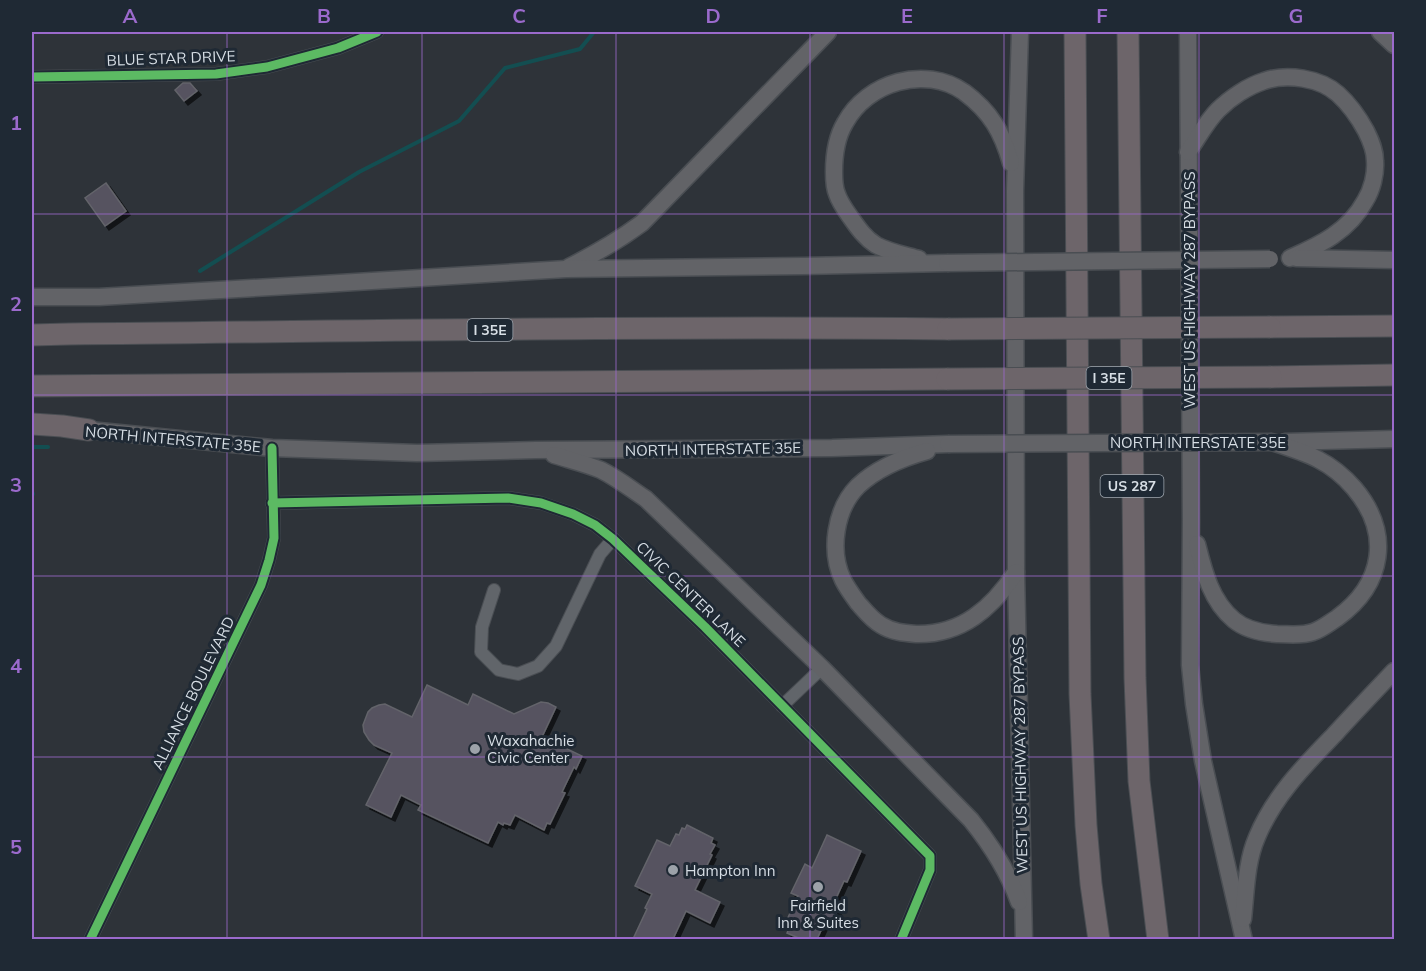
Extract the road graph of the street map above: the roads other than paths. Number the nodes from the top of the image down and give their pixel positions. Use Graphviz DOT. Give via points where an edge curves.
graph roads {
  1 [pos="377,32"];
  2 [pos="828,32"];
  3 [pos="1020,32"];
  4 [pos="1075,32"];
  5 [pos="1128,32"];
  6 [pos="1188,32"];
  7 [pos="1380,32"];
  8 [pos="1395,45"];
  9 [pos="32,77"];
  10 [pos="1188,152"];
  11 [pos="1015,190"];
  12 [pos="1290,258"];
  13 [pos="1395,260"];
  14 [pos="939,263"];
  15 [pos="566,269"];
  16 [pos="32,297"];
  17 [pos="1395,326"];
  18 [pos="32,335"];
  19 [pos="1395,375"];
  20 [pos="32,386"];
  21 [pos="32,424"];
  22 [pos="89,430"];
  23 [pos="32,431"];
  24 [pos="1395,440"];
  25 [pos="1272,442"];
  26 [pos="948,444"];
  27 [pos="272,448"];
  28 [pos="536,450"];
  29 [pos="272,503"];
  30 [pos="1191,521"];
  31 [pos="613,539"];
  32 [pos="1016,572"];
  33 [pos="494,590"];
  34 [pos="822,668"];
  35 [pos="1395,671"];
  36 [pos="782,706"];
  37 [pos="1023,915"];
  38 [pos="1243,934"];
  39 [pos="90,939"];
  40 [pos="901,939"];
  41 [pos="1024,939"];
  42 [pos="1099,939"];
  43 [pos="1158,939"];
  1 -- 9 [label="street, BLUE STAR DRIVE" via="338,48 216,75"];
  2 -- 15 [label="main road" via="642,223 607,248"];
  3 -- 11 [label="main road, WEST US HIGHWAY 287 BYPASS"];
  4 -- 42 [label="highway, US 287" via="1080,694 1086,825"];
  5 -- 43 [label="highway, US 287" via="1137,763"];
  6 -- 10 [label="main road, WEST US HIGHWAY 287 BYPASS"];
  7 -- 8 [label="main road"];
  10 -- 12 [label="main road" via="1218,110 1265,80 1309,80 1339,94 1371,142 1375,161 1371,189 1362,207 1343,228"];
  10 -- 30 [label="main road, WEST US HIGHWAY 287 BYPASS"];
  11 -- 14 [label="main road" via="1003,137 991,117 953,86 934,79 909,79 880,89 857,107 845,122 835,150 837,196 859,230 876,244"];
  11 -- 32 [label="main road, WEST US HIGHWAY 287 BYPASS"];
  12 -- 13 [label="main road"];
  12 -- 14 [label="main road, bridge"];
  14 -- 15 [label="main road"];
  15 -- 16 [label="main road" via="111,296"];
  17 -- 18 [label="highway, I 35E, bridge"];
  19 -- 20 [label="highway, I 35E, bridge"];
  21 -- 22 [label="highway"];
  22 -- 23 [label="main road, NORTH INTERSTATE 35E"];
  22 -- 27 [label="main road, NORTH INTERSTATE 35E"];
  24 -- 25 [label="main road, NORTH INTERSTATE 35E"];
  25 -- 26 [label="main road, NORTH INTERSTATE 35E, bridge"];
  25 -- 30 [label="main road" via="1318,458 1339,473 1368,508 1379,540 1376,564 1368,585 1346,611 1324,627 1301,634 1269,633 1241,626 1211,590"];
  26 -- 28 [label="main road, NORTH INTERSTATE 35E"];
  26 -- 32 [label="main road" via="897,460 856,488 843,508 837,530 837,556 843,580 870,617 881,625 905,633 926,634 939,633 972,619 999,596"];
  27 -- 28 [label="main road, NORTH INTERSTATE 35E" via="417,453"];
  27 -- 29 [label="street, ALLIANCE BOULEVARD"];
  28 -- 34 [label="main road" via="603,471 646,499"];
  29 -- 31 [label="street, CIVIC CENTER LANE" via="508,498 541,503 573,514"];
  29 -- 39 [label="street, ALLIANCE BOULEVARD" via="274,538 261,585"];
  30 -- 38 [label="main road, WEST US HIGHWAY 287 BYPASS" via="1190,645 1194,704 1203,761"];
  31 -- 33 [label="street" via="600,554 556,646 538,666 518,674 499,670 481,652 482,627"];
  31 -- 36 [label="street, CIVIC CENTER LANE"];
  32 -- 37 [label="main road, WEST US HIGHWAY 287 BYPASS"];
  34 -- 36 [label="street"];
  34 -- 37 [label="main road" via="989,842"];
  35 -- 38 [label="main road" via="1309,759 1270,811 1250,861"];
  36 -- 40 [label="street, CIVIC CENTER LANE" via="930,856 930,870"];
  37 -- 41 [label="main road, WEST US HIGHWAY 287 BYPASS"];
}
